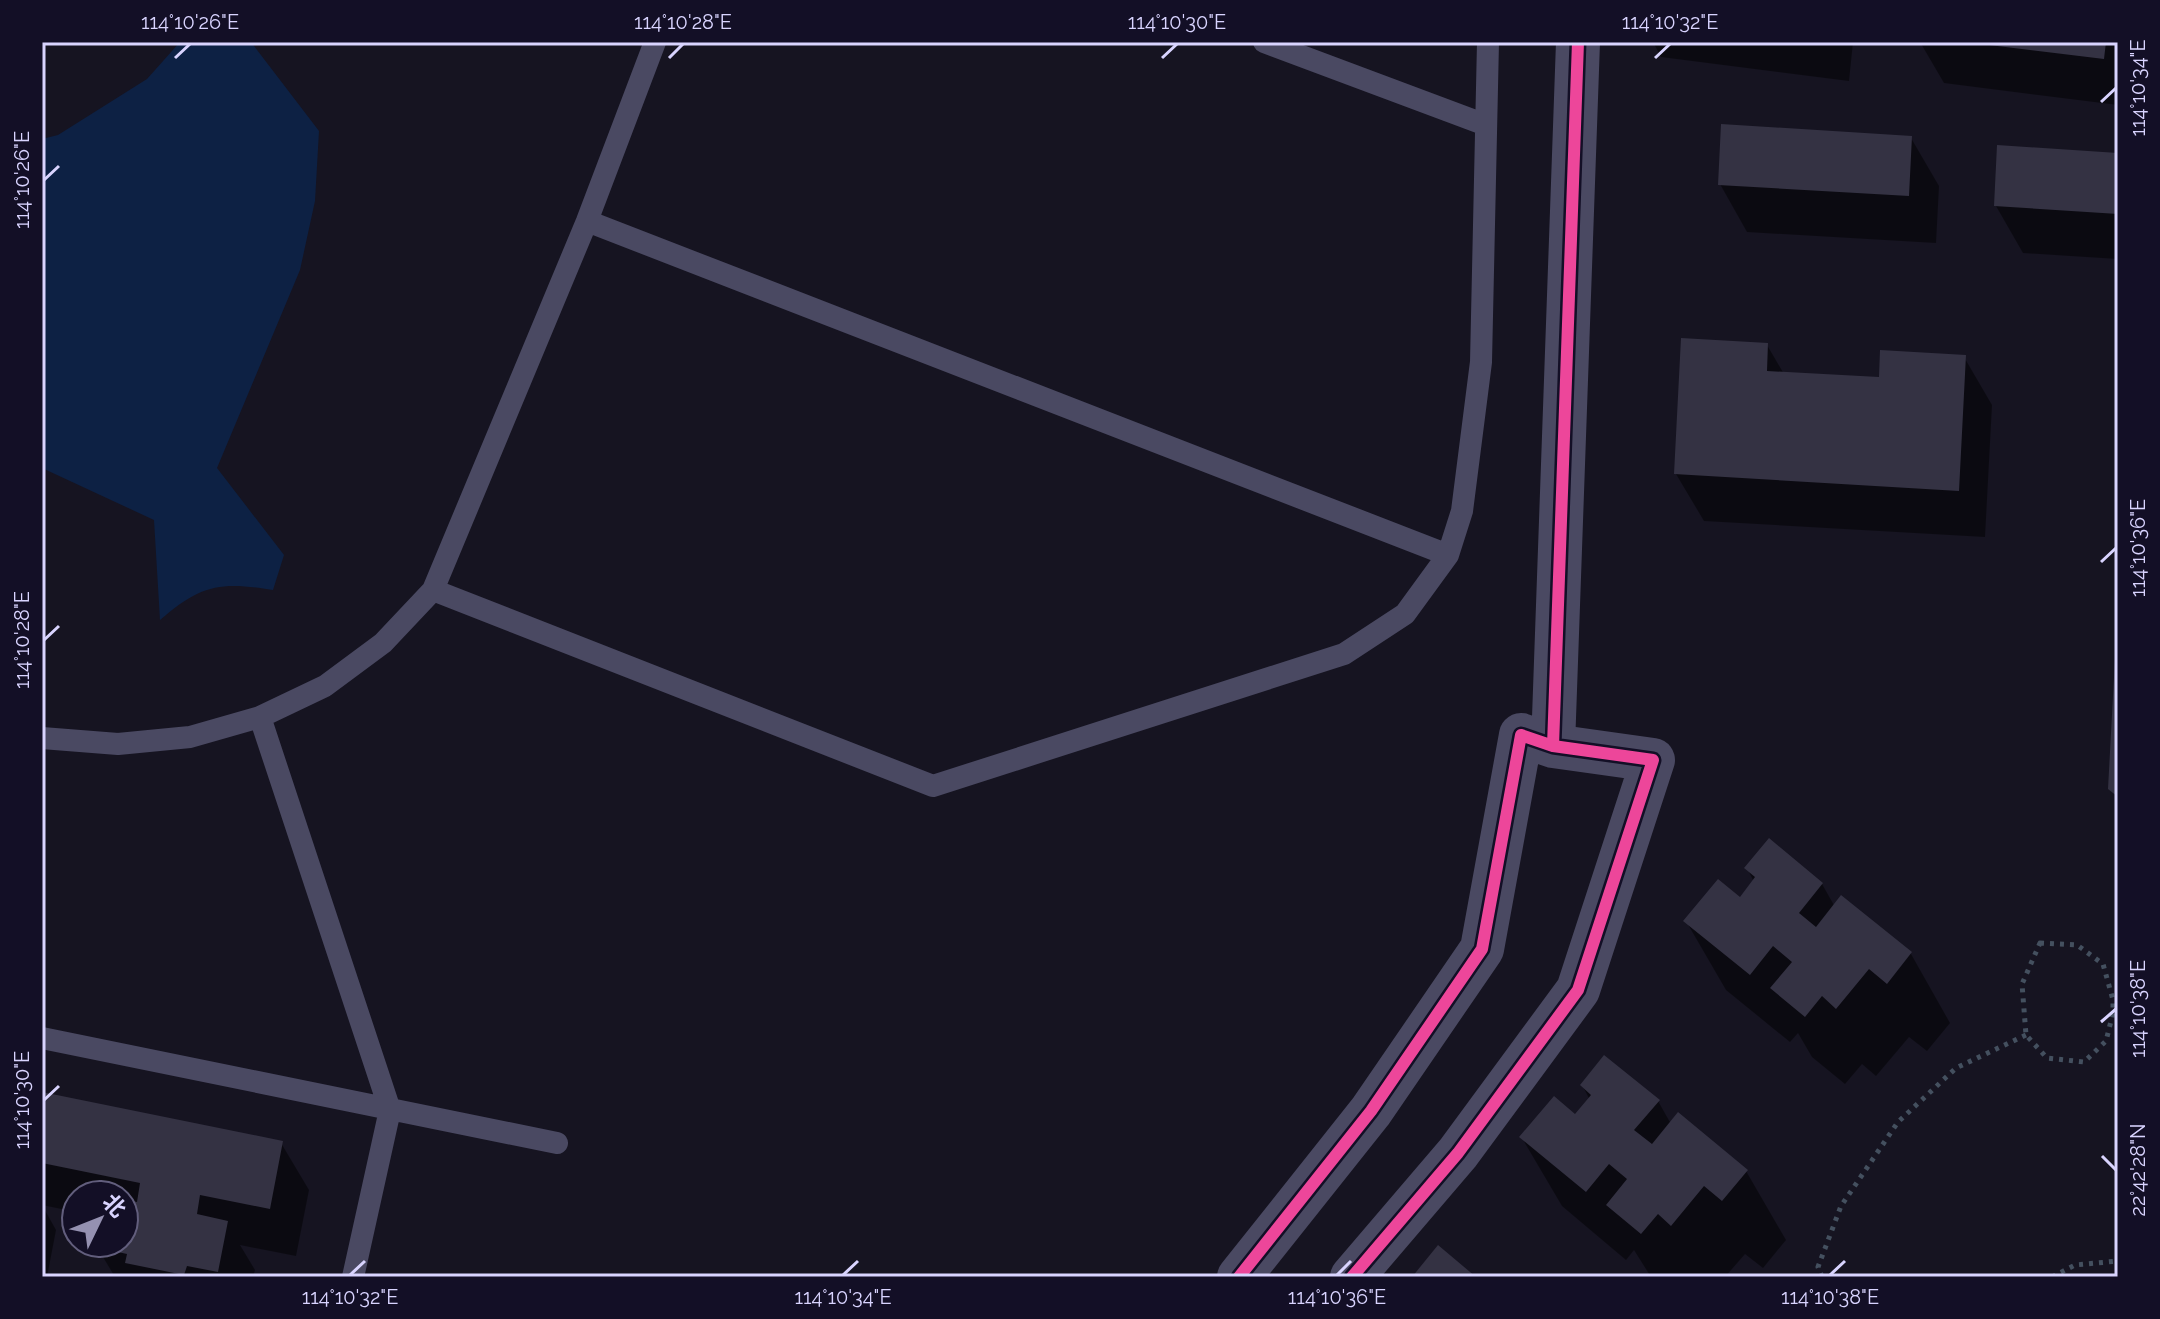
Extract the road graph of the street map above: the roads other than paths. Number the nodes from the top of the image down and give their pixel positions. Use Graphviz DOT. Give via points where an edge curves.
graph roads {
  1 [pos="655,42"];
  2 [pos="1264,42"];
  3 [pos="1488,42"];
  4 [pos="1578,42"];
  5 [pos="1486,125"];
  6 [pos="587,221"];
  7 [pos="1448,555"];
  8 [pos="433,590"];
  9 [pos="260,717"];
  10 [pos="42,738"];
  11 [pos="1553,746"];
  12 [pos="42,1038"];
  13 [pos="390,1110"];
  14 [pos="557,1143"];
  15 [pos="353,1277"];
  16 [pos="1239,1277"];
  17 [pos="1352,1277"];
  1 -- 6 [label="lane"];
  2 -- 5 [label="lane"];
  3 -- 5 [label="lane"];
  4 -- 11 [label="street"];
  5 -- 7 [label="lane" via="1481,362 1462,511"];
  6 -- 7 [label="lane"];
  6 -- 8 [label="lane"];
  7 -- 8 [label="lane" via="1405,614 1344,654 933,786"];
  8 -- 9 [label="lane" via="383,643 325,686"];
  9 -- 10 [label="lane" via="190,737 118,744"];
  9 -- 13 [label="lane"];
  11 -- 16 [label="street" via="1521,735 1482,949 1371,1111"];
  11 -- 17 [label="street" via="1653,760 1578,990 1458,1153"];
  12 -- 13 [label="lane"];
  13 -- 14 [label="lane"];
  13 -- 15 [label="lane"];
}
